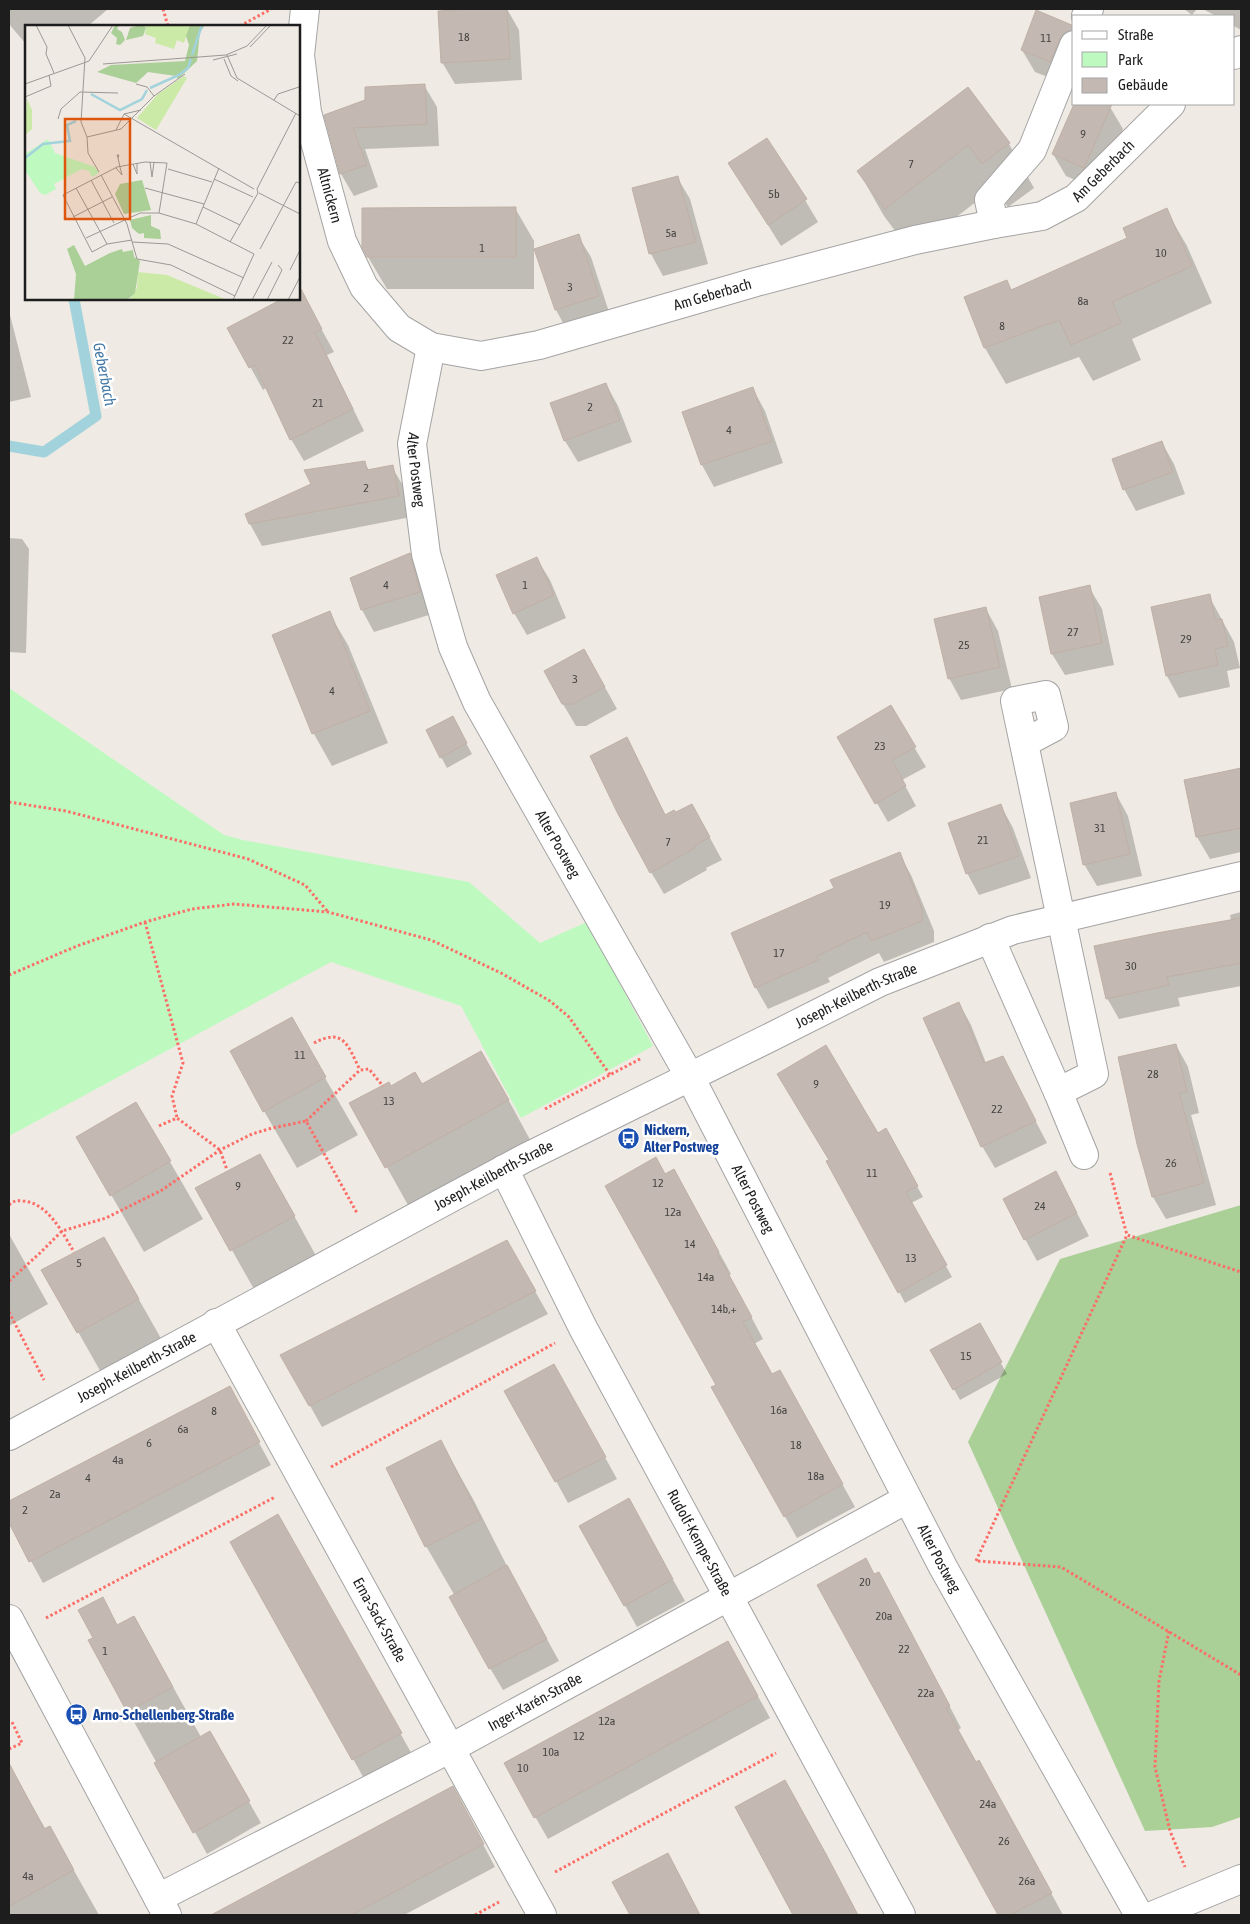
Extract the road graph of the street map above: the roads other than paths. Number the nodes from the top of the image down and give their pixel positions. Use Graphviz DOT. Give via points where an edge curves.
graph roads {
  1 [pos="305,9"];
  2 [pos="1072,51"];
  3 [pos="1170,105"];
  4 [pos="994,224"];
  5 [pos="431,347"];
  6 [pos="1024,743"];
  7 [pos="1241,876"];
  8 [pos="1061,918"];
  9 [pos="990,938"];
  10 [pos="690,1077"];
  11 [pos="1058,1092"];
  12 [pos="1084,1155"];
  13 [pos="504,1169"];
  14 [pos="216,1323"];
  15 [pos="9,1436"];
  16 [pos="907,1499"];
  17 [pos="728,1595"];
  18 [pos="9,1618"];
  19 [pos="451,1748"];
  20 [pos="1241,1879"];
  21 [pos="163,1907"];
  22 [pos="542,1915"];
  23 [pos="901,1915"];
  24 [pos="1139,1915"];
  25 [pos="1154,1915"];
  1 -- 5 [label="street, Altnickern" via="300,55 307,112 342,241 364,287 399,328"];
  2 -- 4 [label="street" via="1032,150 989,200"];
  3 -- 4 [label="street, Am Geberbach" via="1076,198 1042,216"];
  4 -- 5 [label="street, Am Geberbach" via="915,240 756,282 539,345 481,356"];
  5 -- 10 [label="street, Alter Postweg" via="412,444 426,554 453,647 477,702"];
  6 -- 8 [label="street"];
  7 -- 8 [label="street, Joseph-Keilberth-Straße"];
  8 -- 9 [label="street, Joseph-Keilberth-Straße"];
  8 -- 11 [label="street" via="1094,1074"];
  9 -- 10 [label="street, Joseph-Keilberth-Straße" via="880,982"];
  9 -- 11 [label="street"];
  10 -- 13 [label="street, Joseph-Keilberth-Straße"];
  10 -- 16 [label="street, Alter Postweg"];
  11 -- 12 [label="street"];
  13 -- 14 [label="street, Joseph-Keilberth-Straße"];
  13 -- 17 [label="street, Rudolf-Kempe-Straße" via="583,1328"];
  14 -- 15 [label="street, Joseph-Keilberth-Straße"];
  14 -- 19 [label="street, Erna-Sack-Straße"];
  16 -- 17 [label="street, Inger-Karén-Straße"];
  16 -- 24 [label="street, Alter Postweg"];
  17 -- 19 [label="street, Inger-Karén-Straße"];
  17 -- 23 [label="street, Rudolf-Kempe-Straße"];
  18 -- 21 [label="street"];
  19 -- 21 [label="street, Inger-Karén-Straße"];
  19 -- 22 [label="street, Erna-Sack-Straße"];
  20 -- 25 [label="street"];
}
